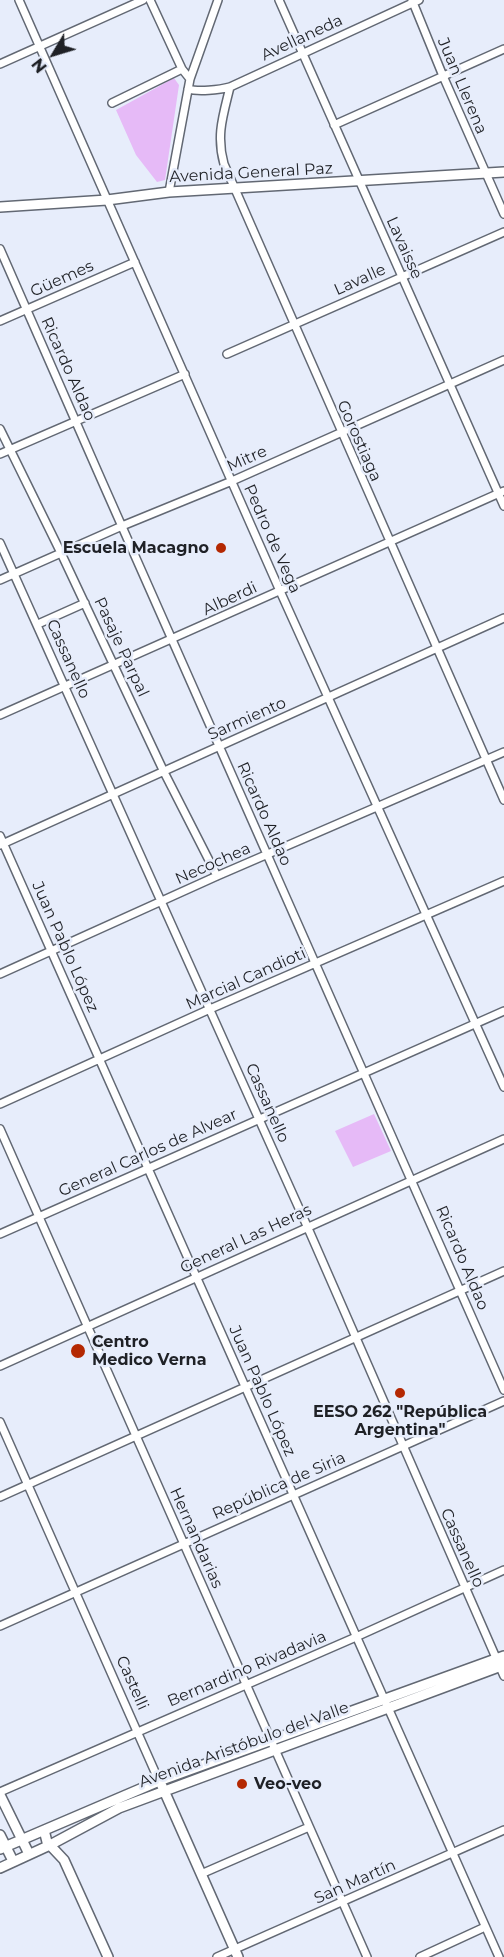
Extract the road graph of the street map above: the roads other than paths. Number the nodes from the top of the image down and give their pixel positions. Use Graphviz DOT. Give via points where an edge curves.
graph roads {
  1 [pos="19,0"];
  2 [pos="143,0"];
  3 [pos="150,0"];
  4 [pos="218,0"];
  5 [pos="279,0"];
  6 [pos="415,1"];
  7 [pos="39,47"];
  8 [pos="504,49"];
  9 [pos="302,52"];
  10 [pos="0,64"];
  11 [pos="182,69"];
  12 [pos="443,76"];
  13 [pos="190,79"];
  14 [pos="230,87"];
  15 [pos="188,89"];
  16 [pos="112,103"];
  17 [pos="334,124"];
  18 [pos="504,172"];
  19 [pos="486,174"];
  20 [pos="360,182"];
  21 [pos="234,188"];
  22 [pos="169,192"];
  23 [pos="107,200"];
  24 [pos="0,207"];
  25 [pos="504,214"];
  26 [pos="504,232"];
  27 [pos="0,249"];
  28 [pos="135,262"];
  29 [pos="401,276"];
  30 [pos="27,309"];
  31 [pos="0,321"];
  32 [pos="293,325"];
  33 [pos="227,354"];
  34 [pos="504,360"];
  35 [pos="185,374"];
  36 [pos="450,384"];
  37 [pos="75,421"];
  38 [pos="0,429"];
  39 [pos="341,433"];
  40 [pos="10,450"];
  41 [pos="0,454"];
  42 [pos="232,481"];
  43 [pos="501,493"];
  44 [pos="504,506"];
  45 [pos="122,526"];
  46 [pos="0,543"];
  47 [pos="389,543"];
  48 [pos="61,553"];
  49 [pos="14,574"];
  50 [pos="0,580"];
  51 [pos="280,591"];
  52 [pos="85,603"];
  53 [pos="504,618"];
  54 [pos="38,624"];
  55 [pos="172,640"];
  56 [pos="436,648"];
  57 [pos="114,665"];
  58 [pos="65,686"];
  59 [pos="329,697"];
  60 [pos="0,716"];
  61 [pos="219,746"];
  62 [pos="504,752"];
  63 [pos="486,760"];
  64 [pos="164,772"];
  65 [pos="113,794"];
  66 [pos="504,800"];
  67 [pos="379,807"];
  68 [pos="1,841"];
  69 [pos="268,855"];
  70 [pos="217,876"];
  71 [pos="504,881"];
  72 [pos="162,902"];
  73 [pos="426,914"];
  74 [pos="52,951"];
  75 [pos="317,962"];
  76 [pos="0,974"];
  77 [pos="210,1009"];
  78 [pos="504,1011"];
  79 [pos="476,1023"];
  80 [pos="100,1059"];
  81 [pos="365,1072"];
  82 [pos="504,1087"];
  83 [pos="0,1104"];
  84 [pos="260,1119"];
  85 [pos="0,1129"];
  86 [pos="504,1138"];
  87 [pos="148,1168"];
  88 [pos="413,1179"];
  89 [pos="38,1216"];
  90 [pos="307,1226"];
  91 [pos="0,1234"];
  92 [pos="504,1271"];
  93 [pos="196,1277"];
  94 [pos="461,1290"];
  95 [pos="87,1326"];
  96 [pos="355,1337"];
  97 [pos="0,1366"];
  98 [pos="245,1386"];
  99 [pos="504,1390"];
  100 [pos="504,1401"];
  101 [pos="0,1422"];
  102 [pos="136,1437"];
  103 [pos="402,1446"];
  104 [pos="28,1485"];
  105 [pos="293,1494"];
  106 [pos="0,1497"];
  107 [pos="183,1544"];
  108 [pos="504,1570"];
  109 [pos="465,1587"];
  110 [pos="75,1592"];
  111 [pos="0,1626"];
  112 [pos="356,1637"];
  113 [pos="501,1661"];
  114 [pos="504,1676"];
  115 [pos="247,1684"];
  116 [pos="386,1704"];
  117 [pos="137,1731"];
  118 [pos="273,1745"];
  119 [pos="161,1786"];
  120 [pos="0,1793"];
  121 [pos="309,1827"];
  122 [pos="44,1830"];
  123 [pos="504,1830"];
  124 [pos="0,1835"];
  125 [pos="22,1839"];
  126 [pos="50,1845"];
  127 [pos="3,1848"];
  128 [pos="29,1854"];
  129 [pos="452,1854"];
  130 [pos="13,1862"];
  131 [pos="0,1868"];
  132 [pos="201,1874"];
  133 [pos="343,1902"];
  134 [pos="485,1927"];
  135 [pos="236,1953"];
  136 [pos="108,1957"];
  137 [pos="217,1957"];
  138 [pos="367,1957"];
  139 [pos="420,1957"];
  140 [pos="499,1957"];
  1 -- 7 [label="street, Pedro de Vega"];
  2 -- 7 [label="street"];
  3 -- 11 [label="street"];
  4 -- 13 [label="street"];
  5 -- 9 [label="street, Lavaisse"];
  6 -- 9 [label="street, Avellaneda"];
  6 -- 12 [label="street, Juan Llerena"];
  7 -- 10 [label="street"];
  7 -- 23 [label="street, Pedro de Vega"];
  8 -- 12 [label="street"];
  9 -- 14 [label="street, Avellaneda"];
  9 -- 17 [label="street, Lavaisse"];
  11 -- 13 [label="street"];
  11 -- 16 [label="street"];
  12 -- 17 [label="street"];
  12 -- 19 [label="street, Juan Llerena"];
  13 -- 15 [label="street"];
  14 -- 15 [label="street, Avellaneda" via="198,92"];
  14 -- 21 [label="street, Gorostiaga" via="219,147"];
  15 -- 22 [label="street"];
  17 -- 20 [label="street, Lavaisse"];
  18 -- 19 [label="main road, Avenida General Paz"];
  19 -- 20 [label="main road, Avenida General Paz"];
  19 -- 25 [label="street, Juan Llerena"];
  20 -- 21 [label="main road, Avenida General Paz"];
  20 -- 29 [label="street, Lavaisse"];
  21 -- 22 [label="main road, Avenida General Paz"];
  21 -- 32 [label="street, Gorostiaga"];
  22 -- 23 [label="main road, Avenida General Paz"];
  23 -- 24 [label="main road, Avenida General Paz"];
  23 -- 28 [label="street, Pedro de Vega"];
  26 -- 29 [label="street, Lavalle"];
  27 -- 30 [label="street, Ricardo Aldao"];
  28 -- 30 [label="street, Güemes"];
  28 -- 35 [label="street, Pedro de Vega"];
  29 -- 32 [label="street, Lavalle"];
  29 -- 36 [label="street, Lavaisse"];
  30 -- 31 [label="street, Güemes"];
  30 -- 37 [label="street, Ricardo Aldao"];
  32 -- 33 [label="street, Lavalle"];
  32 -- 39 [label="street, Gorostiaga"];
  34 -- 36 [label="street, Mitre"];
  35 -- 37 [label="street"];
  35 -- 42 [label="street, Pedro de Vega"];
  36 -- 39 [label="street, Mitre"];
  36 -- 43 [label="street, Lavaisse"];
  37 -- 40 [label="street"];
  37 -- 45 [label="street, Ricardo Aldao"];
  38 -- 40 [label="street, Pasaje Parpal"];
  39 -- 42 [label="street, Mitre"];
  39 -- 47 [label="street, Gorostiaga"];
  40 -- 41 [label="street"];
  40 -- 48 [label="street, Pasaje Parpal"];
  42 -- 45 [label="street, Mitre"];
  42 -- 51 [label="street, Pedro de Vega"];
  43 -- 44 [label="street, Lavaisse"];
  43 -- 47 [label="street, Alberdi"];
  45 -- 48 [label="street, Mitre"];
  45 -- 55 [label="street, Ricardo Aldao"];
  46 -- 49 [label="street, Cassanello"];
  47 -- 51 [label="street, Alberdi"];
  47 -- 56 [label="street, Gorostiaga"];
  48 -- 49 [label="street, Mitre"];
  48 -- 52 [label="street, Pasaje Parpal"];
  49 -- 50 [label="street, Mitre"];
  49 -- 54 [label="street, Cassanello"];
  51 -- 55 [label="street, Alberdi"];
  51 -- 59 [label="street, Pedro de Vega"];
  52 -- 54 [label="street"];
  52 -- 57 [label="street, Pasaje Parpal"];
  53 -- 56 [label="street, Sarmiento"];
  54 -- 58 [label="street, Cassanello"];
  55 -- 57 [label="street, Alberdi"];
  55 -- 61 [label="street, Ricardo Aldao"];
  56 -- 59 [label="street, Sarmiento"];
  56 -- 63 [label="street, Gorostiaga"];
  57 -- 58 [label="street, Alberdi"];
  57 -- 64 [label="street, Pasaje Parpal"];
  58 -- 60 [label="street, Alberdi"];
  58 -- 65 [label="street, Cassanello"];
  59 -- 61 [label="street, Sarmiento"];
  59 -- 67 [label="street, Pedro de Vega"];
  61 -- 64 [label="street, Sarmiento"];
  61 -- 69 [label="street, Ricardo Aldao"];
  62 -- 63 [label="street, Necochea"];
  63 -- 66 [label="street, Gorostiaga"];
  63 -- 67 [label="street, Necochea"];
  64 -- 65 [label="street, Sarmiento"];
  64 -- 70 [label="street, Pasaje Parpal"];
  65 -- 68 [label="street, Sarmiento"];
  65 -- 72 [label="street, Cassanello"];
  67 -- 69 [label="street, Necochea"];
  67 -- 73 [label="street, Pedro de Vega"];
  68 -- 74 [label="street, Juan Pablo López"];
  69 -- 70 [label="street, Necochea"];
  69 -- 75 [label="street, Ricardo Aldao"];
  70 -- 72 [label="street, Necochea"];
  71 -- 73 [label="street, Marcial Candioti"];
  72 -- 74 [label="street, Necochea"];
  72 -- 77 [label="street, Cassanello"];
  73 -- 75 [label="street, Marcial Candioti"];
  73 -- 79 [label="street, Pedro de Vega"];
  74 -- 76 [label="street, Necochea"];
  74 -- 80 [label="street, Juan Pablo López"];
  75 -- 77 [label="street, Marcial Candioti"];
  75 -- 81 [label="street, Ricardo Aldao"];
  77 -- 80 [label="street, Marcial Candioti"];
  77 -- 84 [label="street, Cassanello"];
  78 -- 79 [label="street, General Carlos de Alvear"];
  79 -- 81 [label="street, General Carlos de Alvear"];
  79 -- 82 [label="street, Pedro de Vega"];
  80 -- 83 [label="street, Marcial Candioti"];
  80 -- 87 [label="street, Juan Pablo López"];
  81 -- 84 [label="street, General Carlos de Alvear"];
  81 -- 88 [label="street, Ricardo Aldao"];
  84 -- 87 [label="street, General Carlos de Alvear"];
  84 -- 90 [label="street, Cassanello"];
  85 -- 89 [label="street, Hernandarias"];
  86 -- 88 [label="street, General Las Heras"];
  87 -- 89 [label="street, General Carlos de Alvear"];
  87 -- 93 [label="street, Juan Pablo López"];
  88 -- 90 [label="street, General Las Heras"];
  88 -- 94 [label="street, Ricardo Aldao"];
  89 -- 91 [label="street, General Carlos de Alvear"];
  89 -- 95 [label="street, Hernandarias"];
  90 -- 93 [label="street, General Las Heras"];
  90 -- 96 [label="street, Cassanello"];
  92 -- 94 [label="street"];
  93 -- 95 [label="street, General Las Heras"];
  93 -- 98 [label="street, Juan Pablo López"];
  94 -- 96 [label="street"];
  94 -- 99 [label="street, Ricardo Aldao"];
  95 -- 97 [label="street, General Las Heras"];
  95 -- 102 [label="street, Hernandarias"];
  96 -- 98 [label="street"];
  96 -- 103 [label="street, Cassanello"];
  98 -- 102 [label="street"];
  98 -- 105 [label="street, Juan Pablo López"];
  100 -- 103 [label="street, República de Siria"];
  101 -- 104 [label="street, Castelli"];
  102 -- 104 [label="street"];
  102 -- 107 [label="street, Hernandarias"];
  103 -- 105 [label="street, República de Siria"];
  103 -- 109 [label="street, Cassanello"];
  104 -- 106 [label="street"];
  104 -- 110 [label="street, Castelli"];
  105 -- 107 [label="street, República de Siria"];
  105 -- 112 [label="street, Juan Pablo López"];
  107 -- 110 [label="street, República de Siria"];
  107 -- 115 [label="street, Hernandarias"];
  108 -- 109 [label="street, Bernardino Rivadavia"];
  109 -- 112 [label="street, Bernardino Rivadavia"];
  109 -- 113 [label="street, Cassanello"];
  110 -- 111 [label="street, República de Siria"];
  110 -- 117 [label="street, Castelli"];
  112 -- 115 [label="street, Bernardino Rivadavia"];
  112 -- 116 [label="street, Juan Pablo López"];
  113 -- 114 [label="street, Cassanello"];
  113 -- 116 [label="main road, Avenida Aristóbulo del Valle"];
  115 -- 117 [label="street, Bernardino Rivadavia"];
  115 -- 118 [label="street, Hernandarias"];
  116 -- 118 [label="main road, Avenida Aristóbulo del Valle"];
  116 -- 129 [label="street, Juan Pablo López"];
  117 -- 119 [label="street, Castelli"];
  117 -- 120 [label="street, Bernardino Rivadavia"];
  118 -- 119 [label="main road, Avenida Aristóbulo del Valle"];
  118 -- 121 [label="street, Hernandarias"];
  119 -- 122 [label="main road, Avenida Aristóbulo del Valle"];
  119 -- 126 [label="main road, Avenida Aristóbulo del Valle"];
  119 -- 132 [label="main road, Castelli"];
  120 -- 125 [label="main road"];
  121 -- 132 [label="street"];
  121 -- 133 [label="street, Hernandarias"];
  122 -- 125 [label="main road, Avenida Aristóbulo del Valle"];
  122 -- 126 [label="main road"];
  123 -- 129 [label="street, San Martín"];
  124 -- 127 [label="main road"];
  125 -- 127 [label="main road, Avenida Aristóbulo del Valle"];
  125 -- 128 [label="main road"];
  126 -- 128 [label="main road, Avenida Aristóbulo del Valle"];
  126 -- 136 [label="main road" via="64,1860"];
  127 -- 130 [label="main road"];
  128 -- 130 [label="main road, Avenida Aristóbulo del Valle"];
  129 -- 133 [label="street, San Martín"];
  129 -- 134 [label="street, Juan Pablo López"];
  130 -- 131 [label="main road, Avenida Aristóbulo del Valle"];
  132 -- 135 [label="main road, Castelli"];
  133 -- 135 [label="street, San Martín"];
  133 -- 138 [label="street, Hernandarias"];
  134 -- 139 [label="street"];
  134 -- 140 [label="street, Juan Pablo López"];
  135 -- 137 [label="street, San Martín"];
}
